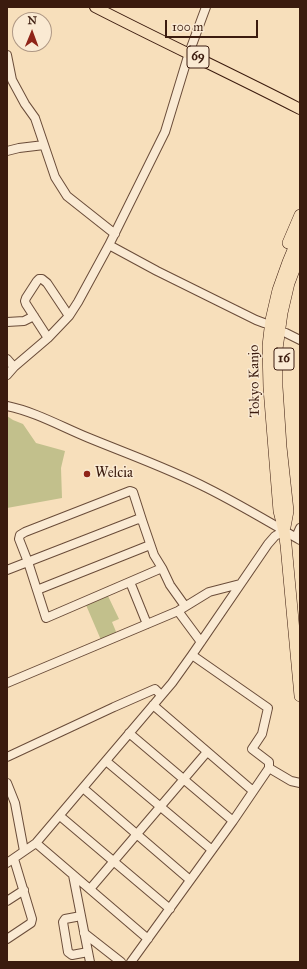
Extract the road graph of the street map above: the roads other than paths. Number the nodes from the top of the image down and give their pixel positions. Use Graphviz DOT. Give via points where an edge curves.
graph roads {
  1 [pos="95,7"];
  2 [pos="206,7"];
  3 [pos="190,53"];
  4 [pos="7,55"];
  5 [pos="300,109"];
  6 [pos="44,145"];
  7 [pos="7,151"];
  8 [pos="300,215"];
  9 [pos="300,233"];
  10 [pos="115,234"];
  11 [pos="110,245"];
  12 [pos="300,254"];
  13 [pos="300,272"];
  14 [pos="34,316"];
  15 [pos="69,316"];
  16 [pos="7,322"];
  17 [pos="264,323"];
  18 [pos="286,333"];
  19 [pos="48,338"];
  20 [pos="300,340"];
  21 [pos="7,359"];
  22 [pos="14,367"];
  23 [pos="7,376"];
  24 [pos="273,388"];
  25 [pos="7,406"];
  26 [pos="277,447"];
  27 [pos="142,520"];
  28 [pos="300,528"];
  29 [pos="284,531"];
  30 [pos="298,539"];
  31 [pos="150,545"];
  32 [pos="28,562"];
  33 [pos="162,568"];
  34 [pos="7,570"];
  35 [pos="130,582"];
  36 [pos="240,584"];
  37 [pos="37,590"];
  38 [pos="182,609"];
  39 [pos="147,624"];
  40 [pos="201,642"];
  41 [pos="192,655"];
  42 [pos="7,683"];
  43 [pos="161,695"];
  44 [pos="300,696"];
  45 [pos="153,706"];
  46 [pos="129,733"];
  47 [pos="207,752"];
  48 [pos="7,757"];
  49 [pos="106,761"];
  50 [pos="269,768"];
  51 [pos="184,780"];
  52 [pos="7,783"];
  53 [pos="300,784"];
  54 [pos="83,788"];
  55 [pos="253,791"];
  56 [pos="11,804"];
  57 [pos="160,807"];
  58 [pos="60,816"];
  59 [pos="232,821"];
  60 [pos="137,835"];
  61 [pos="36,843"];
  62 [pos="212,850"];
  63 [pos="24,851"];
  64 [pos="11,861"];
  65 [pos="114,862"];
  66 [pos="73,875"];
  67 [pos="190,880"];
  68 [pos="24,890"];
  69 [pos="90,890"];
  70 [pos="7,901"];
  71 [pos="170,910"];
  72 [pos="81,916"];
  73 [pos="84,933"];
  74 [pos="7,939"];
  75 [pos="148,939"];
  76 [pos="88,952"];
  77 [pos="90,962"];
  78 [pos="121,962"];
  79 [pos="131,962"];
  1 -- 3 [label="main road, 69"];
  2 -- 3 [label="street"];
  3 -- 5 [label="main road, 69"];
  3 -- 10 [label="street" via="165,132"];
  4 -- 6 [label="street" via="12,80 35,118"];
  6 -- 7 [label="street"];
  6 -- 10 [label="street" via="54,177 67,196"];
  8 -- 17 [label="highway" via="277,270"];
  9 -- 24 [label="highway, Tokyo Kanjo / 16" via="278,290 271,320 268,346"];
  10 -- 11 [label="street"];
  11 -- 15 [label="street"];
  11 -- 17 [label="street"];
  12 -- 24 [label="highway, Tokyo Kanjo / 16" via="289,283 282,313"];
  13 -- 18 [label="highway, 16"];
  14 -- 15 [label="street" via="25,301 39,279 47,283"];
  14 -- 16 [label="street" via="24,321"];
  14 -- 19 [label="street"];
  15 -- 19 [label="street"];
  17 -- 26 [label="highway" via="261,380 264,410 268,435"];
  18 -- 20 [label="street"];
  18 -- 26 [label="highway, 16" via="286,434"];
  19 -- 22 [label="street"];
  21 -- 22 [label="street"];
  22 -- 23 [label="street"];
  24 -- 26 [label="highway, Tokyo Kanjo / 16"];
  25 -- 29 [label="street" via="42,417 206,487"];
  26 -- 29 [label="highway, Tokyo Kanjo / 16" via="278,512"];
  27 -- 31 [label="street"];
  27 -- 32 [label="street" via="138,519"];
  27 -- 32 [label="street" via="133,492 130,491 20,535 19,539"];
  28 -- 30 [label="street"];
  29 -- 30 [label="street"];
  29 -- 36 [label="street" via="268,544"];
  29 -- 44 [label="highway, Tokyo Kanjo / 16"];
  31 -- 33 [label="street"];
  31 -- 37 [label="street"];
  32 -- 34 [label="street"];
  32 -- 37 [label="street"];
  33 -- 35 [label="street"];
  33 -- 38 [label="street"];
  35 -- 37 [label="street" via="46,618"];
  35 -- 39 [label="street"];
  36 -- 38 [label="street" via="209,592"];
  36 -- 40 [label="street"];
  38 -- 39 [label="street"];
  38 -- 40 [label="street"];
  39 -- 42 [label="street"];
  40 -- 41 [label="street"];
  41 -- 43 [label="street"];
  41 -- 50 [label="street" via="268,708 262,734 252,749 269,762"];
  43 -- 45 [label="street"];
  43 -- 48 [label="street" via="155,689"];
  45 -- 46 [label="street"];
  45 -- 47 [label="street"];
  46 -- 49 [label="street"];
  46 -- 51 [label="street"];
  47 -- 51 [label="street"];
  47 -- 55 [label="street"];
  49 -- 54 [label="street"];
  49 -- 57 [label="street"];
  50 -- 53 [label="street"];
  50 -- 55 [label="street"];
  51 -- 57 [label="street"];
  51 -- 59 [label="street"];
  52 -- 56 [label="street"];
  54 -- 58 [label="street"];
  54 -- 60 [label="street"];
  55 -- 59 [label="street"];
  56 -- 63 [label="street"];
  57 -- 60 [label="street"];
  57 -- 62 [label="street"];
  58 -- 61 [label="street"];
  58 -- 65 [label="street"];
  59 -- 62 [label="street"];
  60 -- 65 [label="street"];
  60 -- 67 [label="street"];
  61 -- 63 [label="street"];
  61 -- 66 [label="street"];
  62 -- 67 [label="street"];
  63 -- 64 [label="street"];
  64 -- 68 [label="street"];
  65 -- 69 [label="street"];
  65 -- 71 [label="street"];
  66 -- 69 [label="street"];
  66 -- 72 [label="street"];
  67 -- 71 [label="street"];
  68 -- 70 [label="street"];
  68 -- 74 [label="street" via="32,921"];
  69 -- 75 [label="street"];
  71 -- 75 [label="street"];
  72 -- 73 [label="street"];
  72 -- 76 [label="street" via="63,922 68,952"];
  73 -- 76 [label="street"];
  73 -- 78 [label="street"];
  75 -- 79 [label="street"];
  76 -- 77 [label="street"];
}
